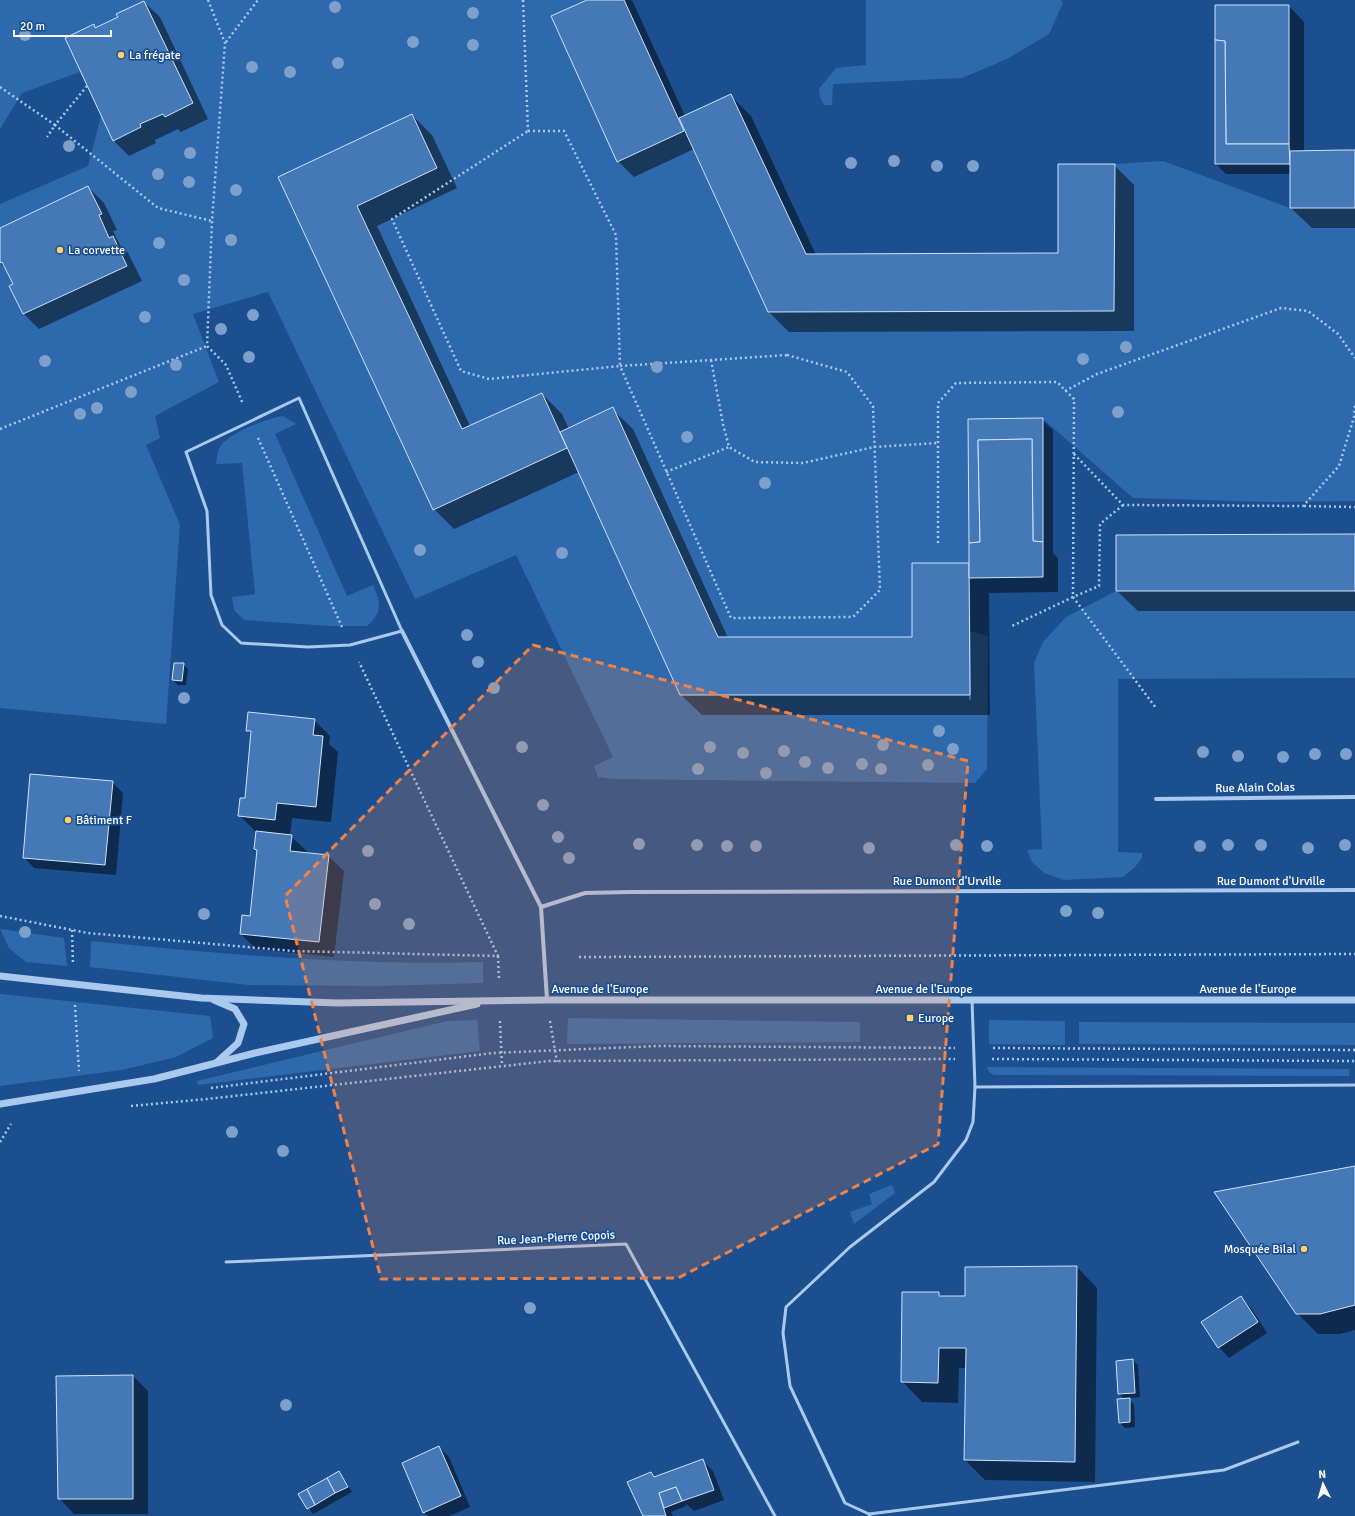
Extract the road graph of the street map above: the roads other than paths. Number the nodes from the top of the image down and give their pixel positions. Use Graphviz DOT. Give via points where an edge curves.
graph roads {
  1 [pos="402,631"];
  2 [pos="1355,797"];
  3 [pos="1156,799"];
  4 [pos="1355,890"];
  5 [pos="542,907"];
  6 [pos="0,976"];
  7 [pos="210,999"];
  8 [pos="548,1000"];
  9 [pos="972,1000"];
  10 [pos="1355,1000"];
  11 [pos="493,1001"];
  12 [pos="216,1063"];
  13 [pos="1355,1085"];
  14 [pos="975,1087"];
  15 [pos="0,1104"];
  16 [pos="226,1262"];
  17 [pos="1298,1442"];
  18 [pos="870,1515"];
  19 [pos="775,1516"];
  1 -- 1 [label="lane" via="299,398 186,452 207,511 211,595 222,625 241,643 308,647 350,645"];
  1 -- 5 [label="street"];
  2 -- 3 [label="street, Rue Alain Colas"];
  4 -- 5 [label="street, Rue Dumont d'Urville" via="630,892 584,894"];
  5 -- 8 [label="street"];
  6 -- 7 [label="street"];
  7 -- 11 [label="street" via="338,1003"];
  7 -- 12 [label="street" via="235,1009 244,1024 238,1043"];
  8 -- 9 [label="street, Avenue de l'Europe"];
  8 -- 11 [label="street, Avenue de l'Europe"];
  9 -- 10 [label="street, Avenue de l'Europe"];
  9 -- 14 [label="lane"];
  11 -- 12 [label="street"];
  12 -- 15 [label="street" via="154,1079"];
  13 -- 14 [label="lane"];
  14 -- 18 [label="lane" via="973,1122 966,1140 934,1182 850,1247 786,1307 783,1333 790,1386 845,1503"];
  16 -- 19 [label="lane, Rue Jean-Pierre Copois" via="626,1244"];
  17 -- 18 [label="lane" via="1224,1470"];
}
